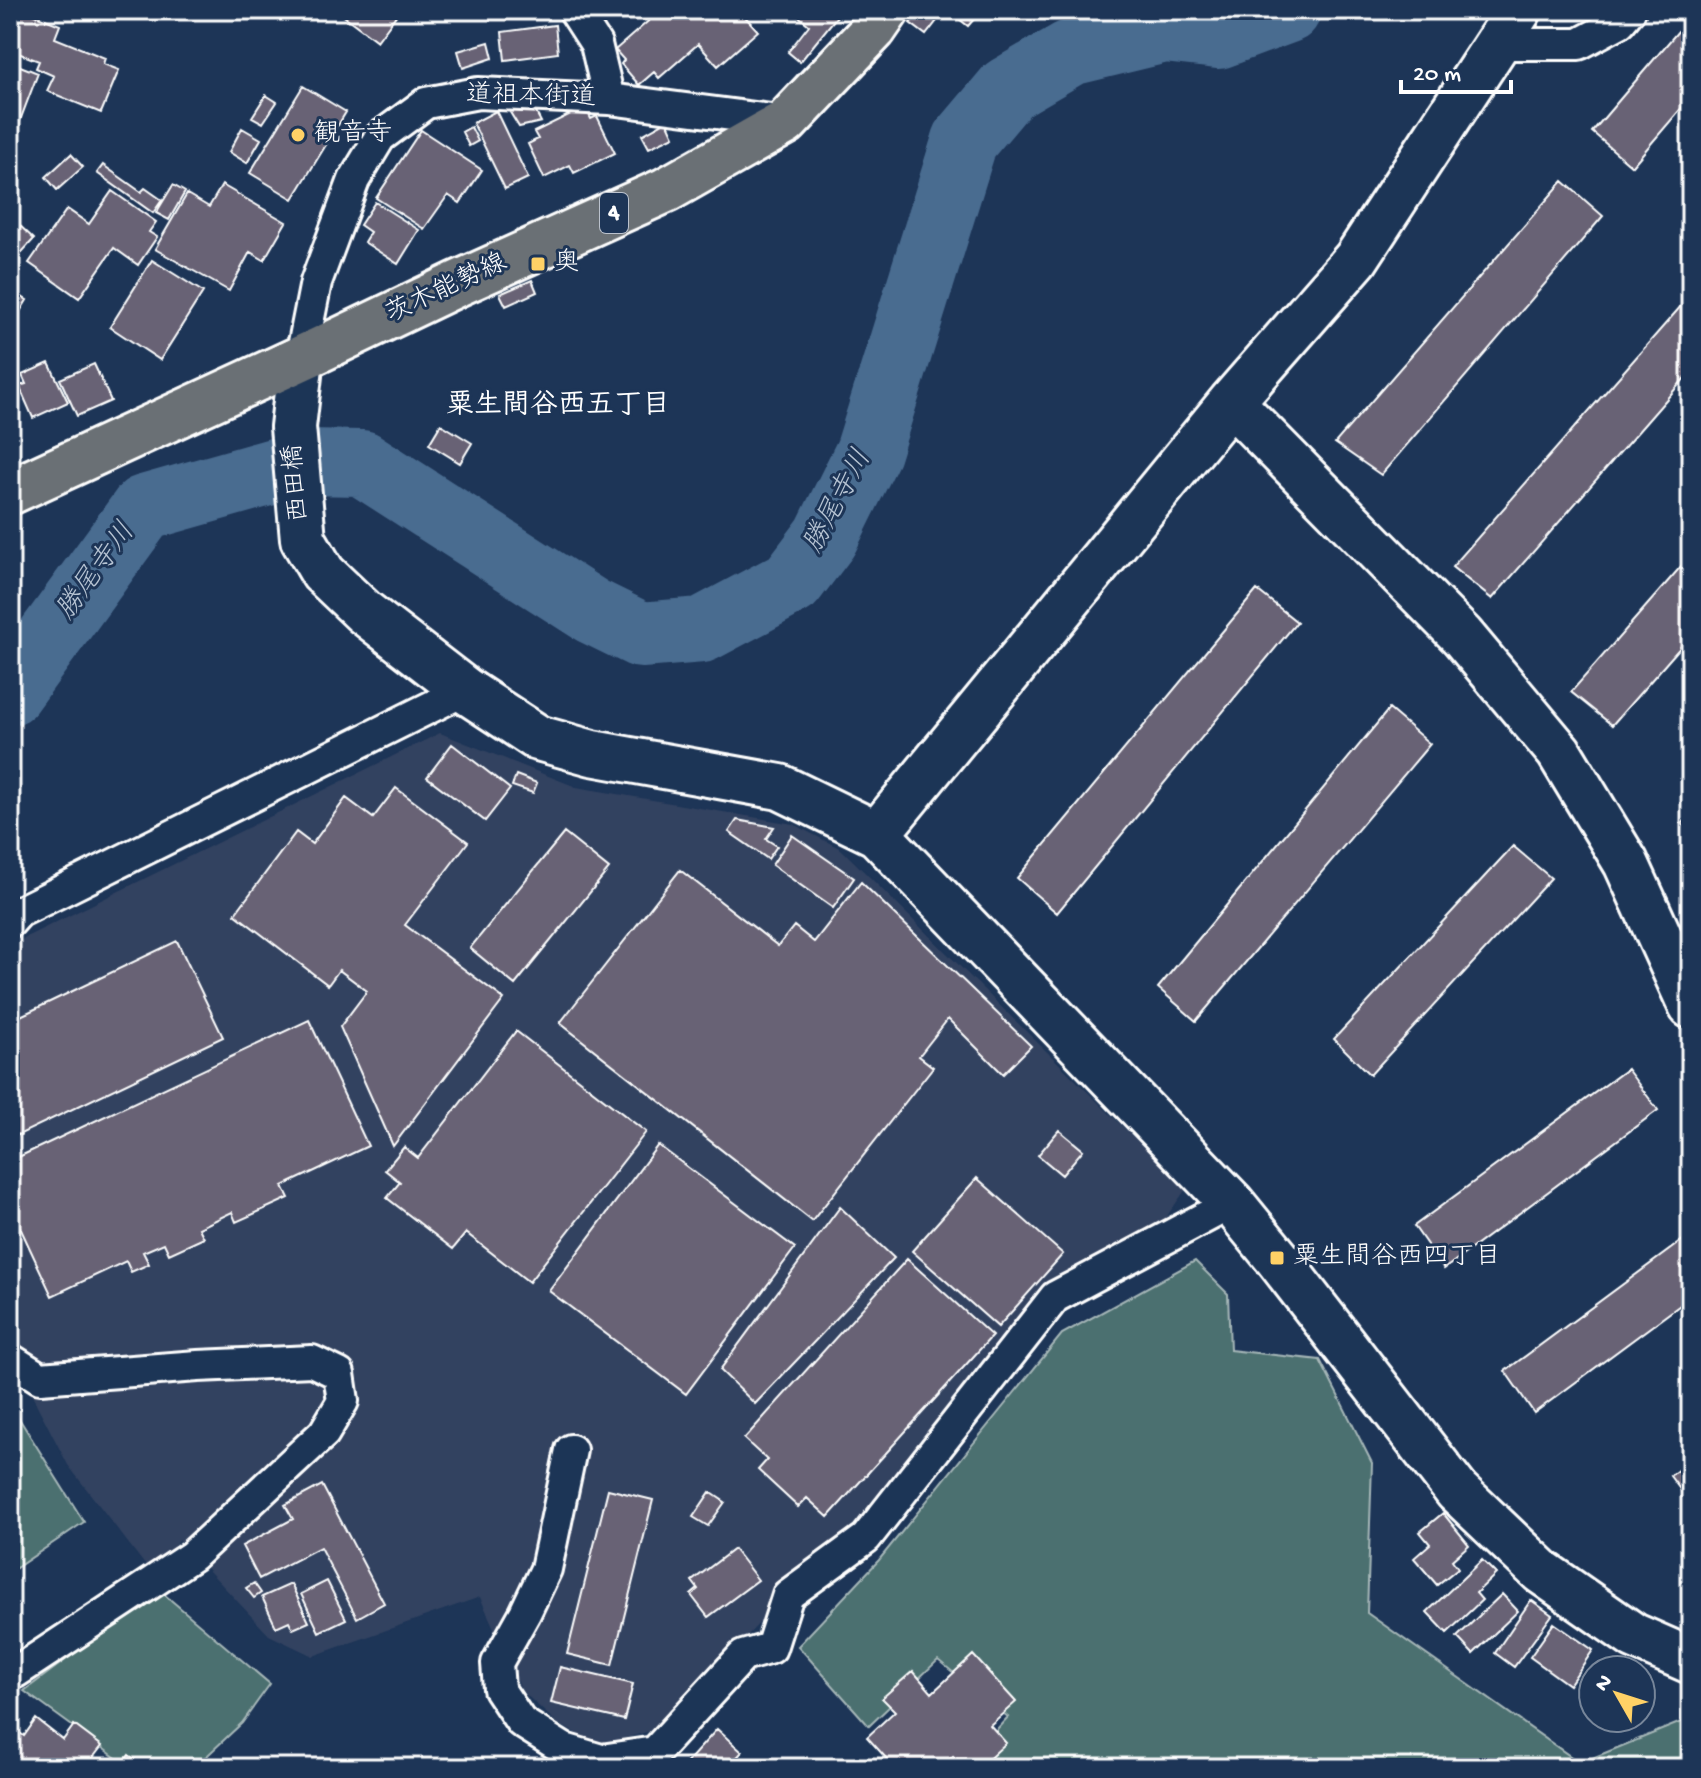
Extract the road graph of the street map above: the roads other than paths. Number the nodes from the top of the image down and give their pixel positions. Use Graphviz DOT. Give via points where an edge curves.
graph roads {
  1 [pos="574,10"];
  2 [pos="887,10"];
  3 [pos="1630,10"];
  4 [pos="1508,27"];
  5 [pos="609,99"];
  6 [pos="786,122"];
  7 [pos="301,358"];
  8 [pos="1231,402"];
  9 [pos="10,492"];
  10 [pos="465,690"];
  11 [pos="877,834"];
  12 [pos="10,922"];
  13 [pos="1691,1006"];
  14 [pos="1232,1203"];
  15 [pos="10,1359"];
  16 [pos="571,1450"];
  17 [pos="1691,1661"];
  18 [pos="16,1672"];
  1 -- 5 [label="street" via="596,44"];
  2 -- 6 [label="main road, 茨木能勢線 / 4"];
  3 -- 4 [label="street" via="1620,22 1579,44"];
  4 -- 8 [label="street" via="1356,259"];
  5 -- 6 [label="street, 道祖本街道"];
  5 -- 7 [label="street, 道祖本街道" via="478,93 426,103 380,137 354,180 316,282"];
  6 -- 7 [label="main road, 茨木能勢線 / 4" via="666,190"];
  7 -- 9 [label="main road, 茨木能勢線 / 4"];
  7 -- 10 [label="street, 西田橋" via="293,427 303,539 323,573 364,612"];
  8 -- 11 [label="street"];
  8 -- 13 [label="street" via="1462,636 1559,752 1626,863"];
  10 -- 11 [label="street" via="538,738 780,787"];
  10 -- 12 [label="street" via="19,912"];
  11 -- 14 [label="street"];
  14 -- 16 [label="street" via="1055,1297 866,1538 788,1595 771,1648 743,1656 655,1752 601,1760 564,1749 521,1722 499,1689 497,1663 546,1569"];
  14 -- 17 [label="street" via="1457,1491 1542,1572 1634,1636"];
  15 -- 18 [label="street" via="40,1378 312,1361 339,1374 343,1401 324,1433 192,1556"];
}
